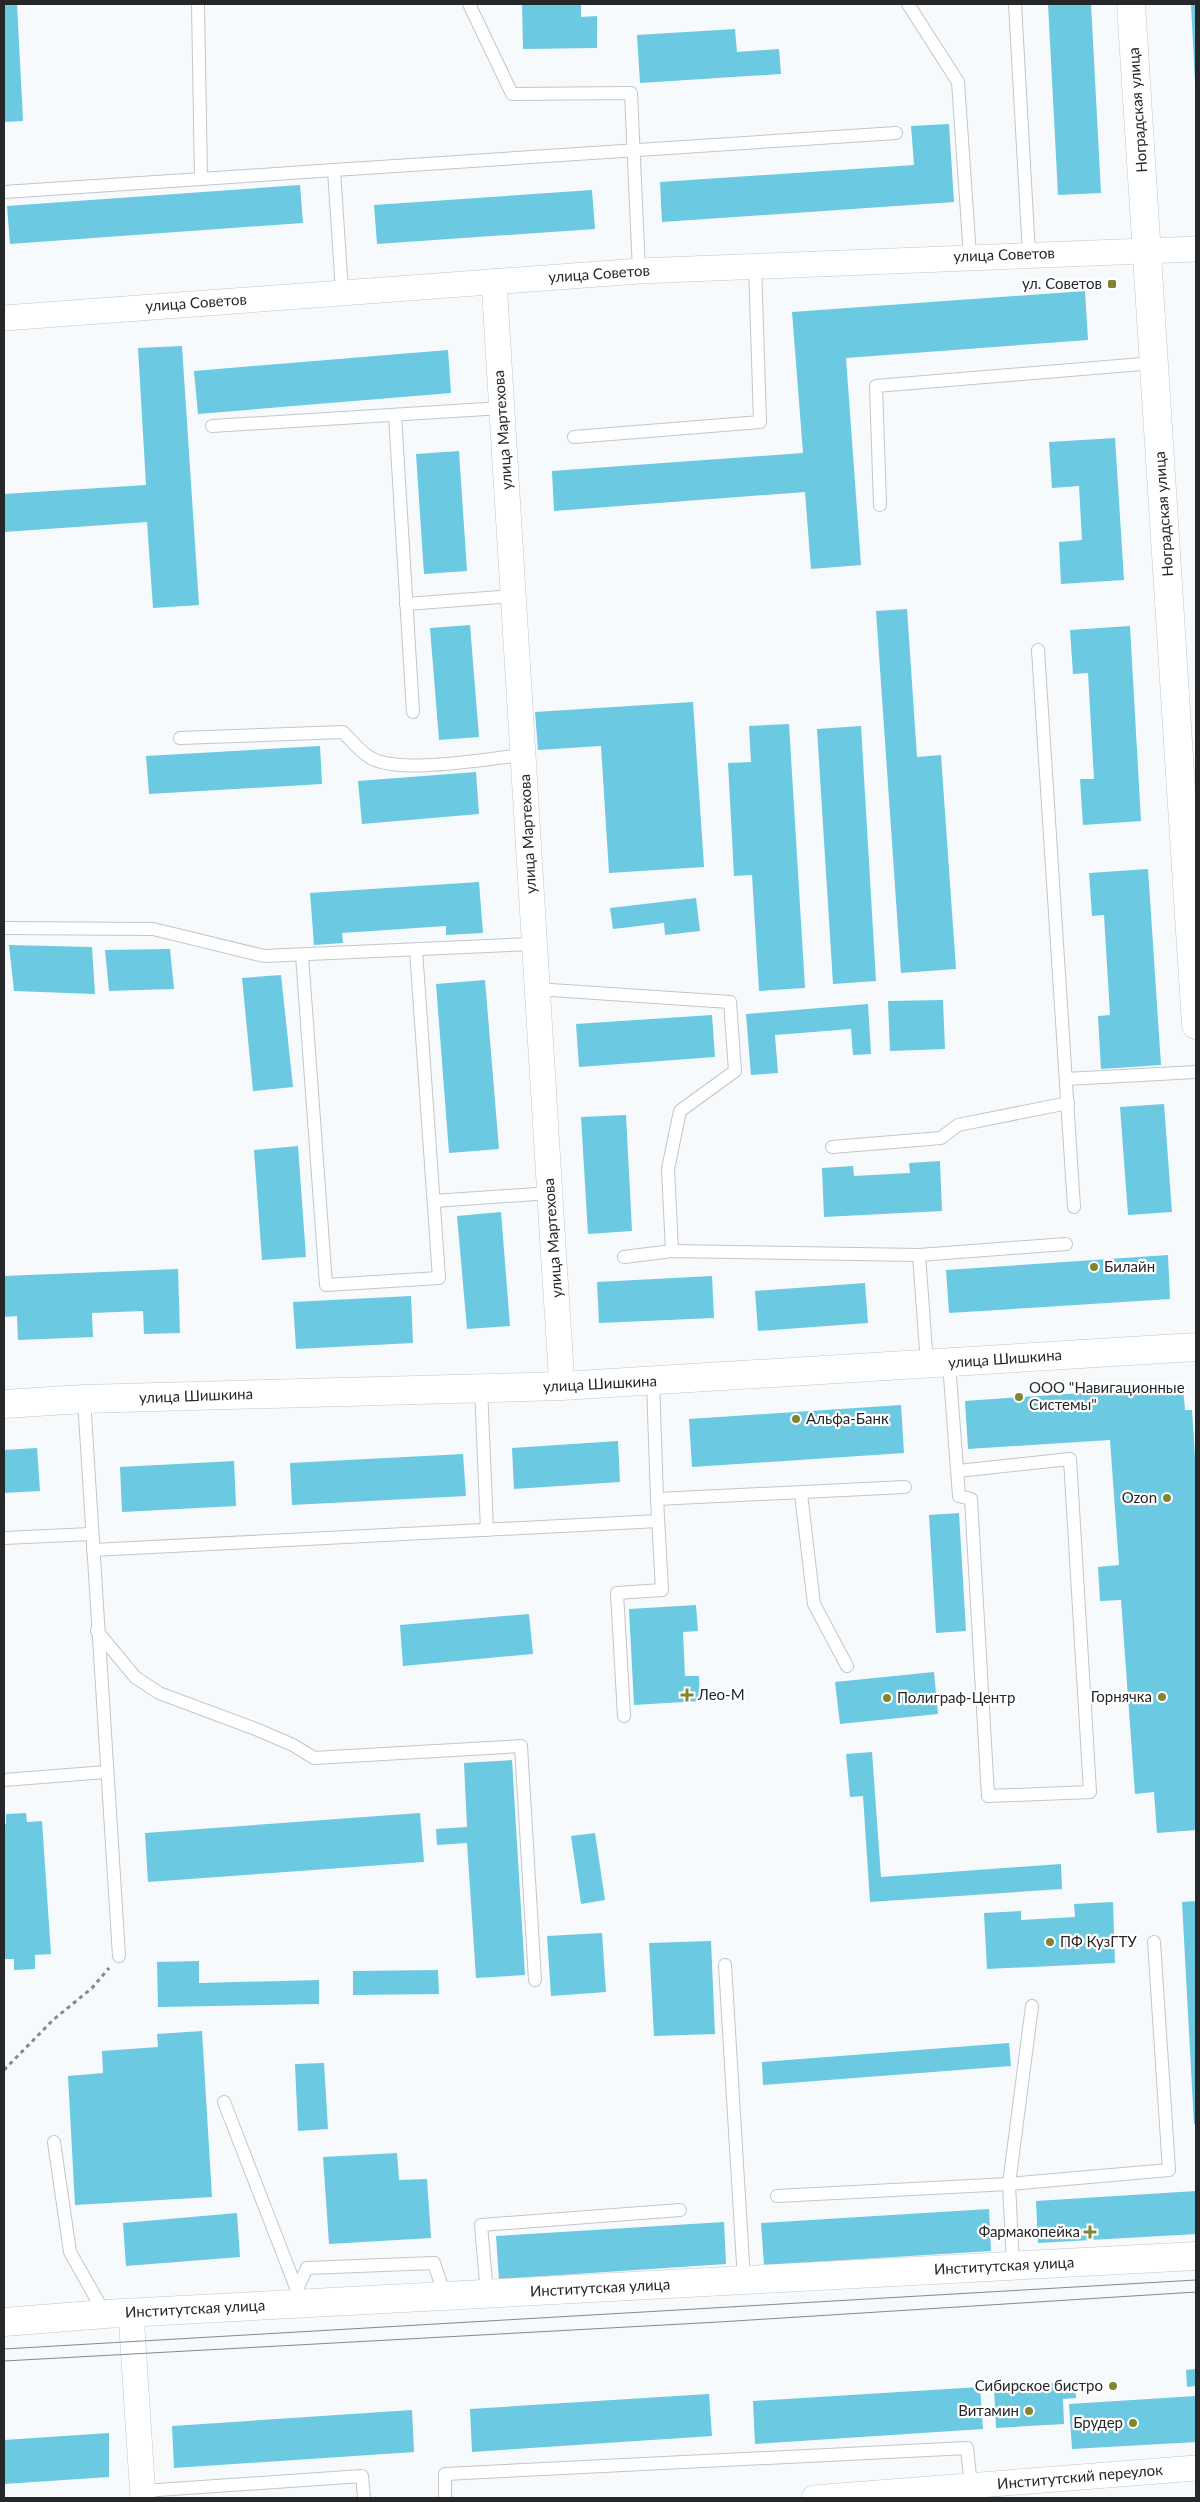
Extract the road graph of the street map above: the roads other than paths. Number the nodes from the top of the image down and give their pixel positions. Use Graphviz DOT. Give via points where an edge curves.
graph roads {
  1 [pos="198,4"];
  2 [pos="469,4"];
  3 [pos="908,4"];
  4 [pos="1016,4"];
  5 [pos="1131,4"];
  6 [pos="896,133"];
  7 [pos="634,149"];
  8 [pos="334,170"];
  9 [pos="202,179"];
  10 [pos="4,192"];
  11 [pos="1146,249"];
  12 [pos="1196,249"];
  13 [pos="1029,254"];
  14 [pos="970,256"];
  15 [pos="755,265"];
  16 [pos="639,271"];
  17 [pos="494,281"];
  18 [pos="342,292"];
  19 [pos="4,318"];
  20 [pos="1154,363"];
  21 [pos="502,408"];
  22 [pos="394,415"];
  23 [pos="212,426"];
  24 [pos="574,437"];
  25 [pos="880,505"];
  26 [pos="514,596"];
  27 [pos="406,604"];
  28 [pos="1038,650"];
  29 [pos="413,712"];
  30 [pos="180,738"];
  31 [pos="524,755"];
  32 [pos="4,928"];
  33 [pos="533,944"];
  34 [pos="416,950"];
  35 [pos="302,955"];
  36 [pos="536,989"];
  37 [pos="1196,1025"];
  38 [pos="1196,1072"];
  39 [pos="1066,1079"];
  40 [pos="1068,1103"];
  41 [pos="832,1147"];
  42 [pos="550,1193"];
  43 [pos="434,1201"];
  44 [pos="1074,1208"];
  45 [pos="1066,1244"];
  46 [pos="672,1252"];
  47 [pos="919,1255"];
  48 [pos="624,1257"];
  49 [pos="1196,1347"];
  50 [pos="938,1363"];
  51 [pos="652,1382"];
  52 [pos="562,1386"];
  53 [pos="481,1388"];
  54 [pos="84,1400"];
  55 [pos="4,1404"];
  56 [pos="958,1471"];
  57 [pos="905,1487"];
  58 [pos="801,1494"];
  59 [pos="657,1499"];
  60 [pos="658,1521"];
  61 [pos="488,1530"];
  62 [pos="91,1534"];
  63 [pos="4,1538"];
  64 [pos="93,1550"];
  65 [pos="97,1631"];
  66 [pos="848,1666"];
  67 [pos="624,1716"];
  68 [pos="106,1772"];
  69 [pos="4,1780"];
  70 [pos="1154,1942"];
  71 [pos="119,1956"];
  72 [pos="725,1965"];
  73 [pos="535,1980"];
  74 [pos="1032,2006"];
  75 [pos="224,2102"];
  76 [pos="54,2142"];
  77 [pos="1009,2184"];
  78 [pos="777,2196"];
  79 [pos="680,2210"];
  80 [pos="1196,2256"];
  81 [pos="1013,2266"];
  82 [pos="744,2280"];
  83 [pos="487,2294"];
  84 [pos="293,2297"];
  85 [pos="132,2313"];
  86 [pos="105,2314"];
  87 [pos="4,2322"];
  88 [pos="1196,2468"];
  89 [pos="971,2486"];
  90 [pos="143,2494"];
  91 [pos="364,2498"];
  92 [pos="446,2498"];
  93 [pos="814,2498"];
  1 -- 9 [label="lane"];
  2 -- 7 [label="lane" via="512,94 631,93"];
  3 -- 14 [label="lane" via="958,82"];
  4 -- 13 [label="lane"];
  5 -- 11 [label="main road, Ноградская улица"];
  6 -- 7 [label="lane"];
  7 -- 8 [label="lane"];
  7 -- 16 [label="lane"];
  8 -- 9 [label="lane"];
  8 -- 18 [label="lane"];
  9 -- 10 [label="lane"];
  11 -- 12 [label="street, улица Советов"];
  11 -- 13 [label="street, улица Советов"];
  11 -- 20 [label="main road, Ноградская улица"];
  13 -- 14 [label="street, улица Советов"];
  14 -- 15 [label="street, улица Советов"];
  15 -- 16 [label="street, улица Советов"];
  15 -- 24 [label="lane" via="760,422"];
  16 -- 17 [label="street, улица Советов"];
  17 -- 18 [label="street, улица Советов"];
  17 -- 21 [label="street, улица Мартехова"];
  18 -- 19 [label="street, улица Советов"];
  20 -- 25 [label="lane" via="876,386"];
  20 -- 37 [label="main road, Ноградская улица" via="1183,750"];
  21 -- 22 [label="lane"];
  21 -- 26 [label="street, улица Мартехова"];
  22 -- 23 [label="lane"];
  22 -- 27 [label="lane"];
  26 -- 27 [label="lane"];
  26 -- 31 [label="street, улица Мартехова"];
  27 -- 29 [label="lane"];
  28 -- 39 [label="lane"];
  30 -- 31 [label="lane" via="343,732 372,758 409,766"];
  31 -- 33 [label="street, улица Мартехова"];
  32 -- 35 [label="lane" via="153,929 264,956"];
  33 -- 34 [label="lane"];
  33 -- 36 [label="street, улица Мартехова"];
  34 -- 35 [label="lane"];
  34 -- 43 [label="lane"];
  35 -- 43 [label="lane" via="326,1285 439,1278"];
  36 -- 42 [label="street, улица Мартехова"];
  36 -- 46 [label="lane" via="730,1002 735,1072 680,1111 668,1169"];
  38 -- 39 [label="lane"];
  39 -- 40 [label="lane"];
  40 -- 41 [label="lane" via="958,1125 941,1138"];
  40 -- 44 [label="lane"];
  42 -- 43 [label="lane"];
  42 -- 52 [label="street, улица Мартехова"];
  45 -- 47 [label="lane"];
  46 -- 47 [label="lane"];
  46 -- 48 [label="lane"];
  47 -- 50 [label="lane"];
  49 -- 50 [label="main road, улица Шишкина"];
  50 -- 51 [label="main road, улица Шишкина"];
  50 -- 56 [label="lane"];
  51 -- 52 [label="main road, улица Шишкина"];
  51 -- 59 [label="lane"];
  52 -- 53 [label="main road, улица Шишкина"];
  53 -- 54 [label="main road, улица Шишкина"];
  53 -- 61 [label="lane"];
  54 -- 55 [label="main road, улица Шишкина"];
  54 -- 62 [label="lane"];
  56 -- 56 [label="lane" via="1070,1460 1090,1792 988,1796 971,1499 959,1496"];
  57 -- 58 [label="lane"];
  58 -- 59 [label="lane"];
  58 -- 66 [label="lane" via="814,1604"];
  59 -- 60 [label="lane"];
  60 -- 61 [label="lane"];
  60 -- 67 [label="lane" via="662,1590 617,1593"];
  61 -- 64 [label="lane"];
  62 -- 63 [label="lane"];
  62 -- 64 [label="lane"];
  64 -- 65 [label="lane"];
  65 -- 68 [label="lane"];
  65 -- 73 [label="lane" via="135,1678 159,1693 258,1730 314,1758 521,1746"];
  68 -- 69 [label="lane"];
  68 -- 71 [label="lane"];
  70 -- 77 [label="lane" via="1168,2170"];
  72 -- 82 [label="lane"];
  74 -- 77 [label="lane"];
  75 -- 84 [label="lane"];
  76 -- 86 [label="lane" via="70,2252"];
  77 -- 78 [label="lane"];
  77 -- 81 [label="lane"];
  79 -- 83 [label="lane" via="481,2225"];
  80 -- 81 [label="main road, Институтская улица"];
  81 -- 82 [label="main road, Институтская улица"];
  82 -- 83 [label="main road, Институтская улица"];
  83 -- 84 [label="main road, Институтская улица"];
  84 -- 85 [label="main road, Институтская улица"];
  85 -- 86 [label="main road, Институтская улица"];
  85 -- 90 [label="street"];
  86 -- 87 [label="main road, Институтская улица"];
  88 -- 89 [label="street, Институтский переулок"];
  89 -- 92 [label="lane" via="967,2448 445,2474"];
  89 -- 93 [label="street, Институтский переулок"];
  90 -- 91 [label="lane" via="362,2476"];
}
